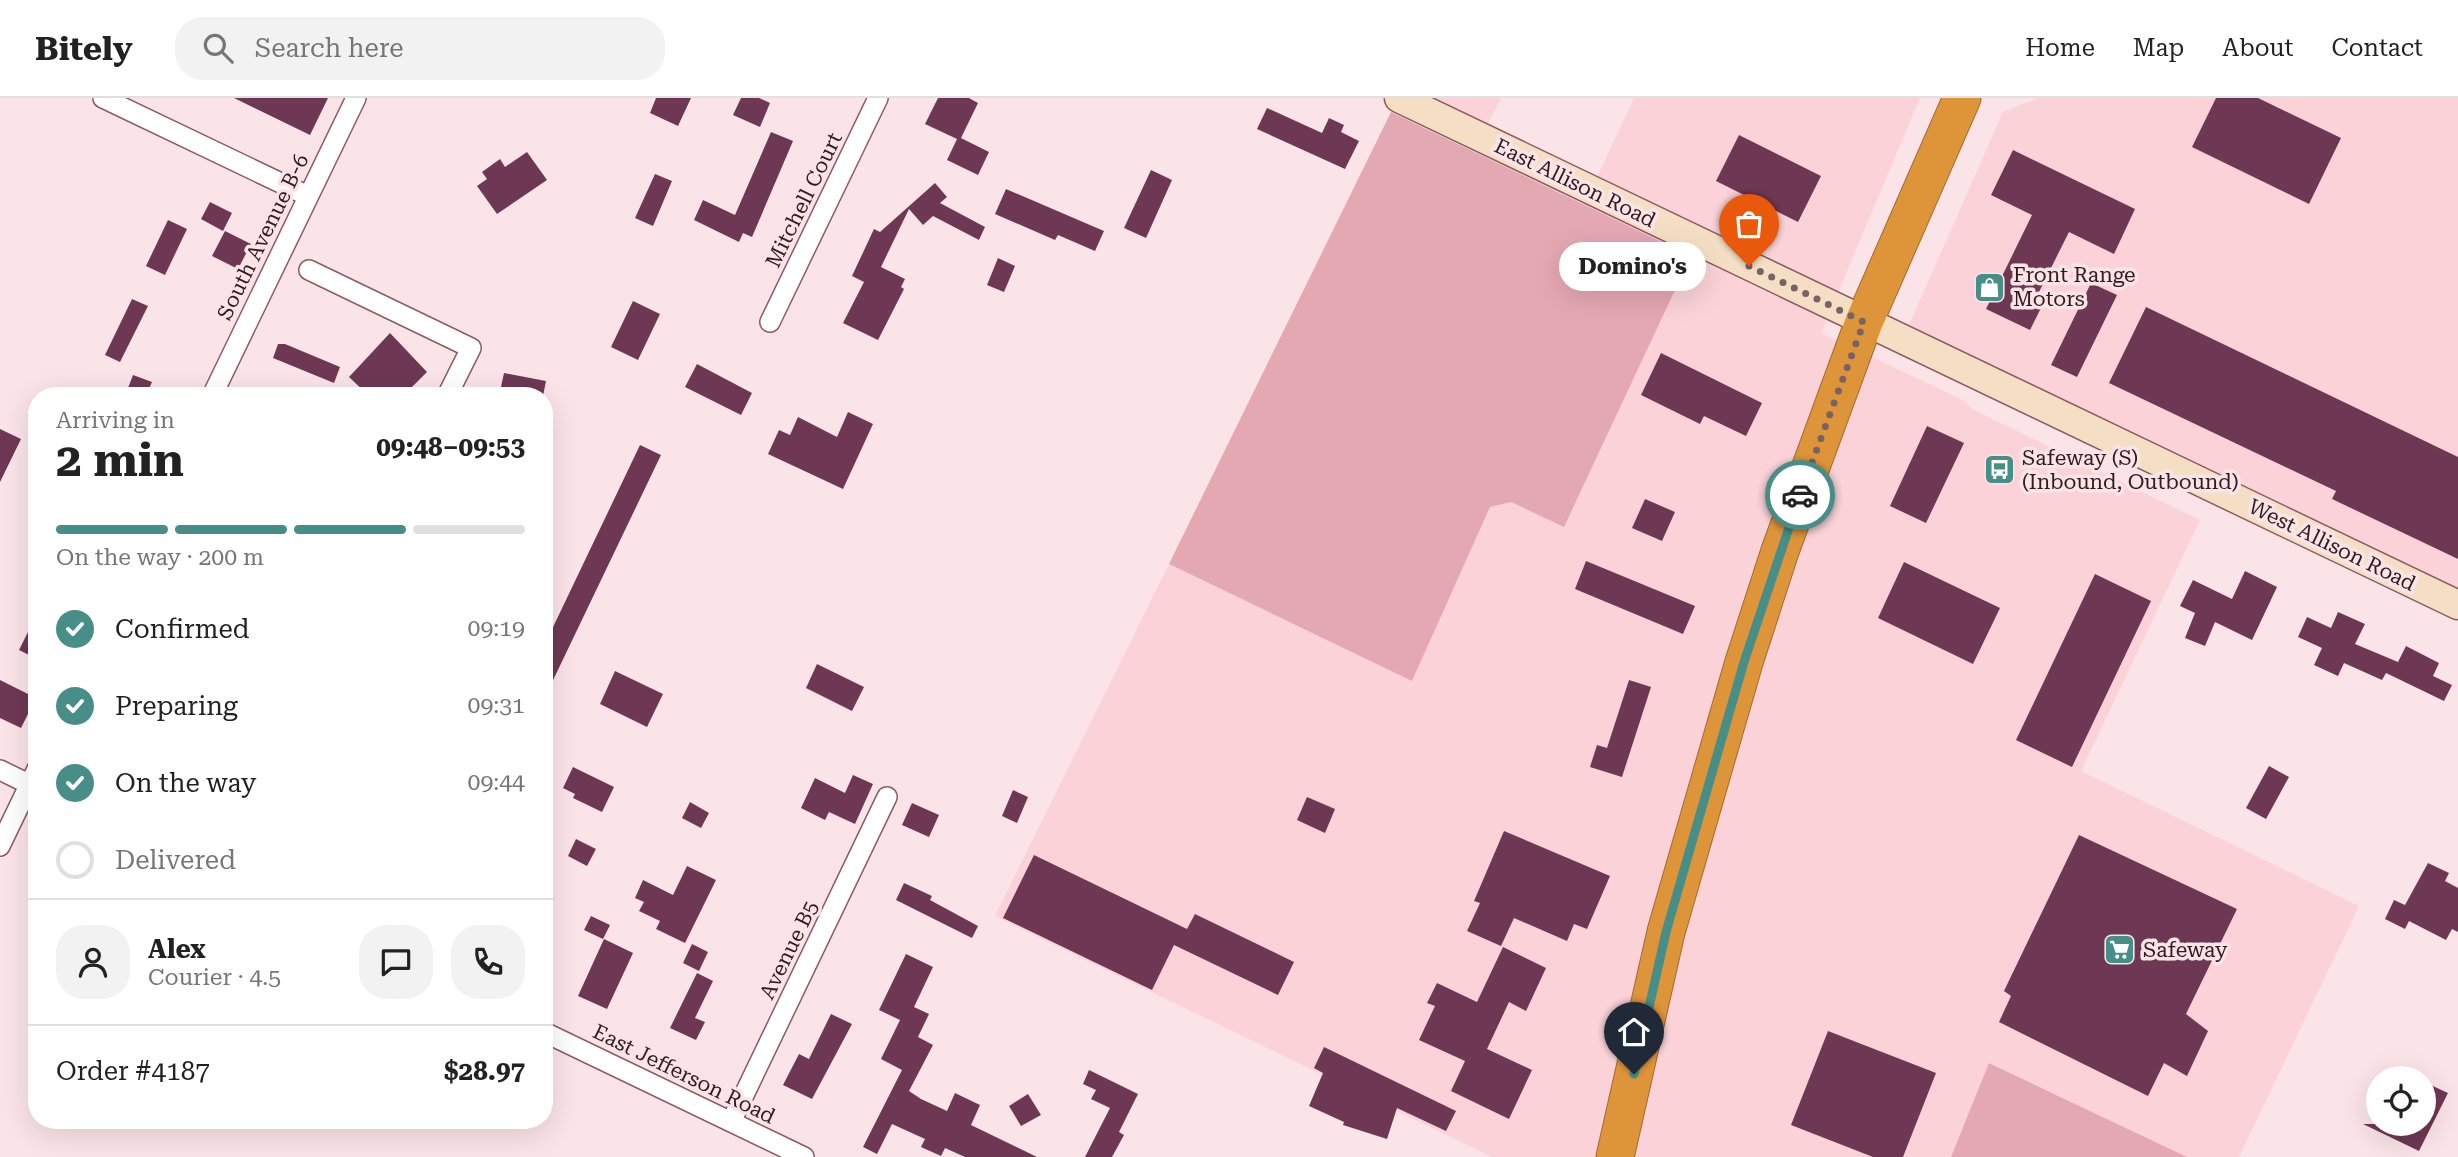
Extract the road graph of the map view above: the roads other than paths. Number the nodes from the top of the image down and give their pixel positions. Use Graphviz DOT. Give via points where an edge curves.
graph roads {
  1 [pos="103,98"];
  2 [pos="356,98"];
  3 [pos="878,98"];
  4 [pos="1399,98"];
  5 [pos="1962,98"];
  6 [pos="308,196"];
  7 [pos="309,270"];
  8 [pos="770,322"];
  9 [pos="1864,322"];
  10 [pos="216,387"];
  11 [pos="452,387"];
  12 [pos="2458,605"];
  13 [pos="0,770"];
  14 [pos="28,778"];
  15 [pos="28,792"];
  16 [pos="887,797"];
  17 [pos="0,846"];
  18 [pos="553,1036"];
  19 [pos="732,1122"];
  20 [pos="764,1148"];
  21 [pos="804,1157"];
  22 [pos="1615,1157"];
  1 -- 6 [label="street"];
  2 -- 6 [label="street, South Avenue B-6"];
  3 -- 8 [label="street, Mitchell Court"];
  4 -- 9 [label="street, East Allison Road"];
  5 -- 9 [label="highway"];
  6 -- 10 [label="street, South Avenue B-6"];
  7 -- 11 [label="street" via="471,348"];
  9 -- 12 [label="street, West Allison Road"];
  9 -- 22 [label="highway" via="1744,662 1666,932"];
  13 -- 14 [label="street"];
  15 -- 17 [label="street"];
  16 -- 19 [label="street, Avenue B5"];
  18 -- 19 [label="street, East Jefferson Road"];
  19 -- 20 [label="street, East Jefferson Road"];
  20 -- 21 [label="street, East Jefferson Road"];
}
